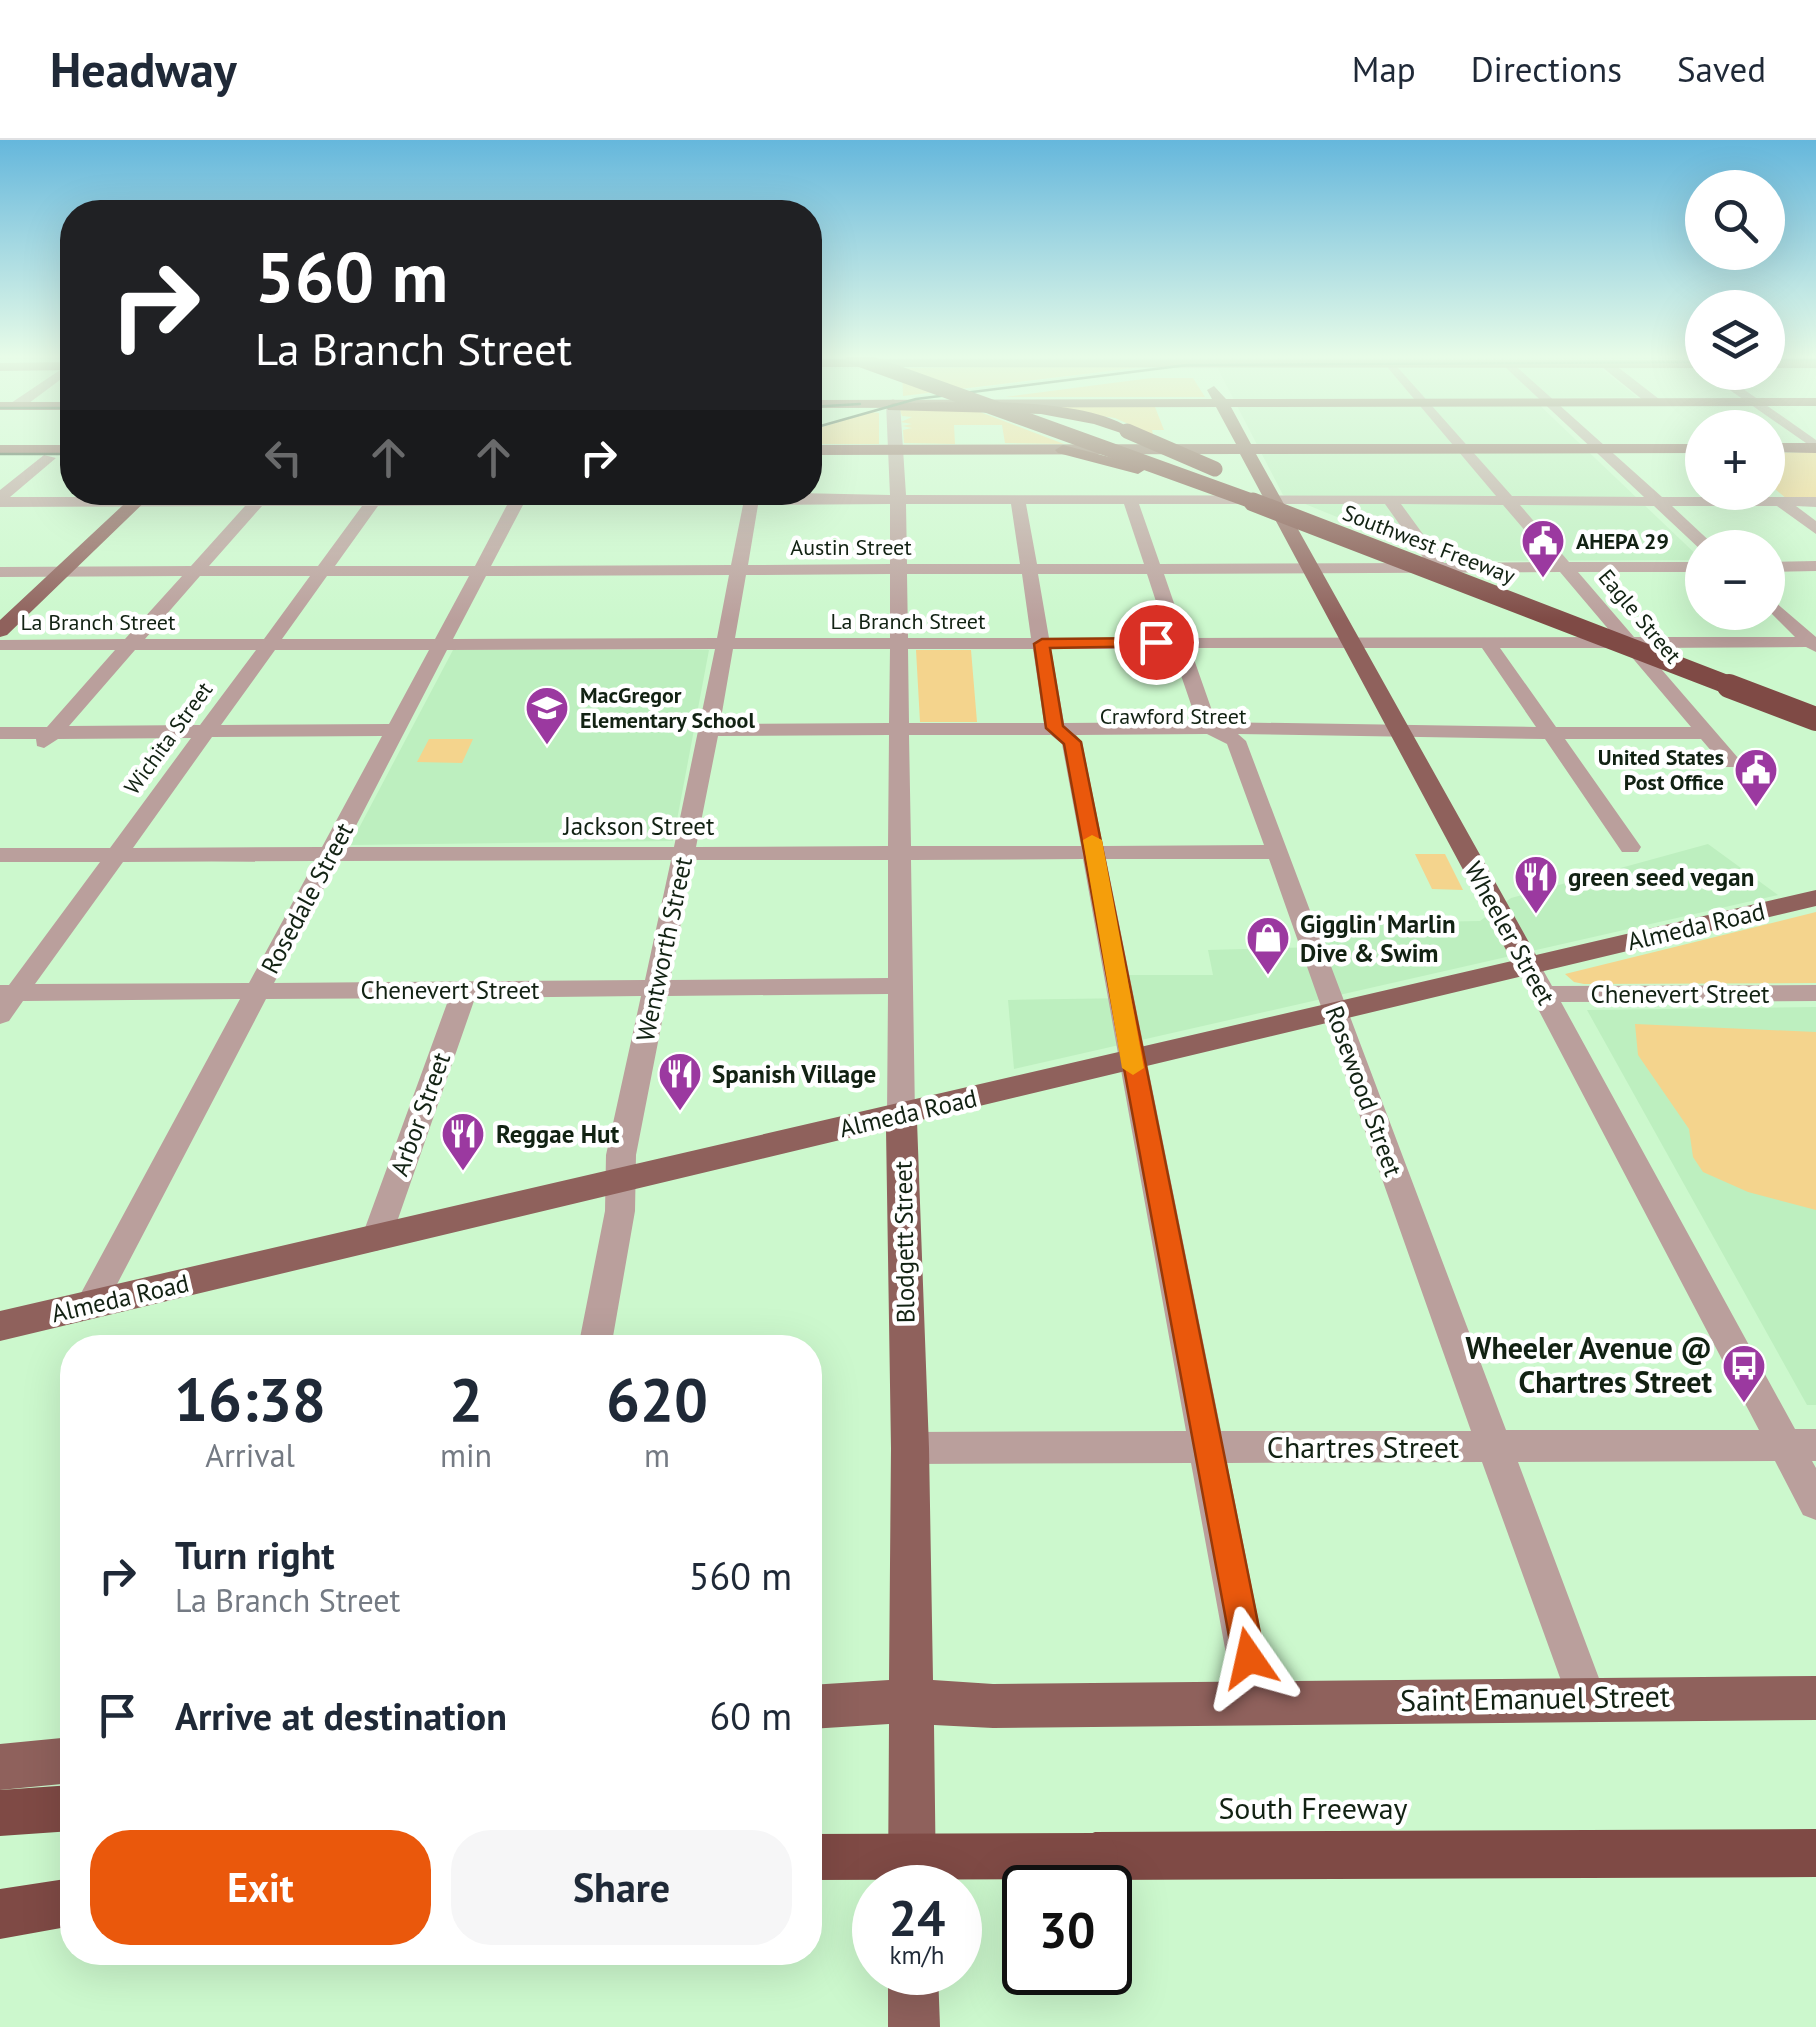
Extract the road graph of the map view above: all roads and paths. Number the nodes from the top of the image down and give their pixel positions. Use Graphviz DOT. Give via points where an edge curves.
graph roads {
  1 [pos="896,445"];
  2 [pos="1097,445"];
  3 [pos="1121,445"];
  4 [pos="1160,445"];
  5 [pos="1244,445"];
  6 [pos="1460,445"];
  7 [pos="1599,445"];
  8 [pos="1816,447"];
  9 [pos="1463,448"];
  10 [pos="1602,448"];
  11 [pos="1685,448"];
  12 [pos="1785,448"];
  13 [pos="1246,449"];
  14 [pos="0,450"];
  15 [pos="60,450"];
  16 [pos="822,450"];
  17 [pos="896,450"];
  18 [pos="1063,450"];
  19 [pos="49,458"];
  20 [pos="0,500"];
  21 [pos="60,501"];
  22 [pos="1816,502"];
  23 [pos="822,503"];
  24 [pos="1510,503"];
  25 [pos="1785,503"];
  26 [pos="1018,504"];
  27 [pos="1132,504"];
  28 [pos="1274,504"];
  29 [pos="1392,504"];
  30 [pos="1662,504"];
  31 [pos="1685,504"];
  32 [pos="91,505"];
  33 [pos="134,505"];
  34 [pos="254,505"];
  35 [pos="371,505"];
  36 [pos="516,505"];
  37 [pos="750,505"];
  38 [pos="897,505"];
  39 [pos="1785,505"];
  40 [pos="0,511"];
  41 [pos="1690,530"];
  42 [pos="1816,530"];
  43 [pos="1401,548"];
  44 [pos="1816,566"];
  45 [pos="1685,567"];
  46 [pos="1785,567"];
  47 [pos="1566,568"];
  48 [pos="1030,569"];
  49 [pos="1154,569"];
  50 [pos="1312,569"];
  51 [pos="1440,569"];
  52 [pos="481,570"];
  53 [pos="739,570"];
  54 [pos="897,570"];
  55 [pos="196,571"];
  56 [pos="323,571"];
  57 [pos="0,572"];
  58 [pos="64,572"];
  59 [pos="1785,618"];
  60 [pos="1571,626"];
  61 [pos="0,631"];
  62 [pos="1179,642"];
  63 [pos="1487,642"];
  64 [pos="1628,642"];
  65 [pos="898,643"];
  66 [pos="1350,643"];
  67 [pos="129,644"];
  68 [pos="266,644"];
  69 [pos="442,644"];
  70 [pos="724,644"];
  71 [pos="1042,644"];
  72 [pos="1814,644"];
  73 [pos="0,645"];
  74 [pos="1816,704"];
  75 [pos="1816,719"];
  76 [pos="1208,727"];
  77 [pos="0,732"];
  78 [pos="1706,733"];
  79 [pos="1398,734"];
  80 [pos="1553,734"];
  81 [pos="897,735"];
  82 [pos="1064,735"];
  83 [pos="707,736"];
  84 [pos="392,737"];
  85 [pos="46,739"];
  86 [pos="198,739"];
  87 [pos="1236,741"];
  88 [pos="0,746"];
  89 [pos="1732,763"];
  90 [pos="1630,847"];
  91 [pos="898,852"];
  92 [pos="1095,852"];
  93 [pos="1278,852"];
  94 [pos="330,854"];
  95 [pos="684,854"];
  96 [pos="0,855"];
  97 [pos="116,855"];
  98 [pos="1816,898"];
  99 [pos="1536,980"];
  100 [pos="900,986"];
  101 [pos="656,989"];
  102 [pos="258,990"];
  103 [pos="464,990"];
  104 [pos="8,993"];
  105 [pos="1816,993"];
  106 [pos="1335,1011"];
  107 [pos="0,1015"];
  108 [pos="1131,1058"];
  109 [pos="901,1116"];
  110 [pos="622,1179"];
  111 [pos="376,1239"];
  112 [pos="91,1304"];
  113 [pos="0,1326"];
  114 [pos="596,1335"];
  115 [pos="1801,1445"];
  116 [pos="910,1448"];
  117 [pos="1208,1448"];
  118 [pos="1493,1449"];
  119 [pos="1816,1503"];
  120 [pos="1586,1698"];
  121 [pos="1816,1698"];
  122 [pos="910,1701"];
  123 [pos="1255,1703"];
  124 [pos="822,1707"];
  125 [pos="60,1761"];
  126 [pos="0,1767"];
  127 [pos="60,1809"];
  128 [pos="0,1813"];
  129 [pos="1816,1853"];
  130 [pos="822,1856"];
  131 [pos="912,1865"];
  132 [pos="60,1904"];
  133 [pos="0,1914"];
  134 [pos="913,1995"];
  135 [pos="914,2027"];
  1 -- 17 [label="street, Blodgett Street"];
  2 -- 60 [label="highway, Southwest Freeway, bridge"];
  3 -- 43 [label="highway, Southwest Freeway, bridge"];
  4 -- 43 [label="highway, bridge"];
  5 -- 13 [label="main road, Wheeler Street"];
  6 -- 9 [label="street, Eagle Street"];
  7 -- 10 [label="street"];
  8 -- 12 [label="main road"];
  9 -- 10 [label="main road"];
  9 -- 13 [label="main road"];
  9 -- 24 [label="street, Eagle Street"];
  10 -- 11 [label="main road"];
  10 -- 30 [label="street"];
  13 -- 18 [label="main road"];
  13 -- 28 [label="main road, Wheeler Street"];
  14 -- 15 [label="main road"];
  16 -- 17 [label="main road"];
  17 -- 18 [label="main road"];
  17 -- 38 [label="street, Blodgett Street"];
  18 -- 60 [label="highway, bridge" via="1138,468"];
  19 -- 20 [label="street"];
  20 -- 21 [label="street"];
  22 -- 25 [label="street"];
  23 -- 38 [label="street"];
  24 -- 29 [label="street"];
  24 -- 30 [label="street"];
  24 -- 47 [label="street, Eagle Street"];
  26 -- 27 [label="street"];
  26 -- 38 [label="street"];
  26 -- 48 [label="street"];
  27 -- 28 [label="street"];
  27 -- 49 [label="street"];
  28 -- 29 [label="street"];
  28 -- 50 [label="main road, Wheeler Street"];
  29 -- 51 [label="street"];
  30 -- 31 [label="street"];
  30 -- 41 [label="street"];
  32 -- 40 [label="street"];
  33 -- 58 [label="main road"];
  34 -- 55 [label="street"];
  35 -- 56 [label="street, Wichita Street"];
  36 -- 52 [label="street, Rosedale Street"];
  37 -- 53 [label="street, Wentworth Street"];
  38 -- 54 [label="street, Blodgett Street"];
  39 -- 42 [label="street"];
  43 -- 74 [label="highway, Southwest Freeway"];
  44 -- 46 [label="street"];
  45 -- 47 [label="street, Austin Street"];
  47 -- 51 [label="street, Austin Street"];
  47 -- 64 [label="street, Eagle Street"];
  48 -- 49 [label="street, Austin Street"];
  48 -- 54 [label="street, Austin Street"];
  48 -- 71 [label="street"];
  49 -- 50 [label="street, Austin Street"];
  49 -- 62 [label="street"];
  50 -- 51 [label="street, Austin Street"];
  50 -- 66 [label="main road, Wheeler Street"];
  52 -- 53 [label="street, Austin Street"];
  52 -- 56 [label="street, Austin Street"];
  52 -- 69 [label="street, Rosedale Street"];
  53 -- 54 [label="street, Austin Street"];
  53 -- 70 [label="street, Wentworth Street"];
  54 -- 65 [label="street, Blodgett Street"];
  55 -- 56 [label="street, Austin Street"];
  55 -- 58 [label="street, Austin Street"];
  55 -- 67 [label="street"];
  56 -- 68 [label="street, Wichita Street"];
  57 -- 58 [label="street, Austin Street"];
  58 -- 61 [label="main road"];
  59 -- 72 [label="street"];
  60 -- 75 [label="highway, Southwest Freeway, bridge"];
  62 -- 66 [label="street, La Branch Street"];
  62 -- 71 [label="street, La Branch Street"];
  62 -- 76 [label="street"];
  63 -- 64 [label="street, La Branch Street"];
  63 -- 66 [label="street, La Branch Street"];
  63 -- 80 [label="street"];
  64 -- 72 [label="street, La Branch Street"];
  64 -- 78 [label="street, Eagle Street"];
  65 -- 70 [label="street, La Branch Street"];
  65 -- 71 [label="street, La Branch Street"];
  65 -- 81 [label="street, Blodgett Street"];
  66 -- 79 [label="main road, Wheeler Street"];
  67 -- 68 [label="street, La Branch Street"];
  67 -- 73 [label="street, La Branch Street"];
  67 -- 85 [label="street"];
  68 -- 69 [label="street, La Branch Street"];
  68 -- 86 [label="street, Wichita Street"];
  69 -- 70 [label="street, La Branch Street"];
  69 -- 84 [label="street, Rosedale Street"];
  70 -- 83 [label="street, Wentworth Street"];
  71 -- 82 [label="street"];
  76 -- 79 [label="street, Crawford Street"];
  76 -- 82 [label="street, Crawford Street"];
  76 -- 87 [label="street"];
  77 -- 85 [label="street"];
  78 -- 80 [label="street, Crawford Street"];
  78 -- 89 [label="street, Eagle Street"];
  79 -- 80 [label="street, Crawford Street"];
  79 -- 87 [label="street, Crawford Street" via="1377,741"];
  79 -- 99 [label="main road, Wheeler Street"];
  80 -- 90 [label="street"];
  81 -- 82 [label="street, Crawford Street"];
  81 -- 83 [label="street, Crawford Street"];
  81 -- 91 [label="street, Blodgett Street"];
  82 -- 87 [label="street, Crawford Street"];
  82 -- 92 [label="street"];
  83 -- 95 [label="street, Wentworth Street"];
  84 -- 86 [label="street"];
  84 -- 94 [label="street, Rosedale Street"];
  85 -- 86 [label="street"];
  85 -- 88 [label="street"];
  86 -- 97 [label="street, Wichita Street"];
  87 -- 93 [label="street, Rosewood Street"];
  91 -- 92 [label="street, Jackson Street"];
  91 -- 95 [label="street, Jackson Street"];
  91 -- 100 [label="street, Blodgett Street"];
  92 -- 93 [label="street, Jackson Street"];
  92 -- 108 [label="street"];
  93 -- 106 [label="street, Rosewood Street"];
  94 -- 95 [label="street, Jackson Street"];
  94 -- 97 [label="street, Jackson Street"];
  94 -- 102 [label="street, Rosedale Street"];
  95 -- 101 [label="street, Wentworth Street"];
  96 -- 97 [label="street, Jackson Street"];
  97 -- 104 [label="street, Wichita Street"];
  98 -- 99 [label="main road, Almeda Road"];
  99 -- 105 [label="street, Chenevert Street"];
  99 -- 106 [label="main road, Almeda Road"];
  99 -- 115 [label="street, Wheeler Street"];
  100 -- 101 [label="street, Chenevert Street"];
  100 -- 109 [label="street, Blodgett Street"];
  101 -- 103 [label="street, Chenevert Street"];
  101 -- 110 [label="street, Wentworth Street" via="621,1155"];
  102 -- 103 [label="street, Chenevert Street"];
  102 -- 104 [label="street, Chenevert Street"];
  102 -- 112 [label="street, Rosedale Street"];
  103 -- 111 [label="street, Arbor Street"];
  104 -- 107 [label="street, Wichita Street"];
  106 -- 108 [label="main road, Almeda Road"];
  106 -- 118 [label="street, Rosewood Street"];
  108 -- 109 [label="main road, Almeda Road"];
  108 -- 117 [label="street"];
  109 -- 110 [label="main road, Almeda Road"];
  109 -- 116 [label="main road, Blodgett Street"];
  110 -- 111 [label="main road, Almeda Road"];
  110 -- 114 [label="street, Wentworth Street"];
  111 -- 112 [label="main road, Almeda Road"];
  112 -- 113 [label="main road, Almeda Road"];
  115 -- 118 [label="street, Chartres Street"];
  115 -- 119 [label="street, Wheeler Street"];
  116 -- 117 [label="street, Chartres Street"];
  116 -- 122 [label="main road, Blodgett Street"];
  117 -- 118 [label="street, Chartres Street"];
  117 -- 123 [label="street"];
  118 -- 120 [label="street, Rosewood Street"];
  120 -- 121 [label="main road, Saint Emanuel Street"];
  120 -- 123 [label="main road, Saint Emanuel Street"];
  122 -- 123 [label="main road, Saint Emanuel Street"];
  122 -- 124 [label="main road, Saint Emanuel Street"];
  122 -- 131 [label="main road, Blodgett Street"];
  125 -- 126 [label="main road"];
  127 -- 128 [label="highway"];
  129 -- 130 [label="highway, South Freeway, bridge"];
  132 -- 133 [label="highway"];
  134 -- 135 [label="main road"];
}
